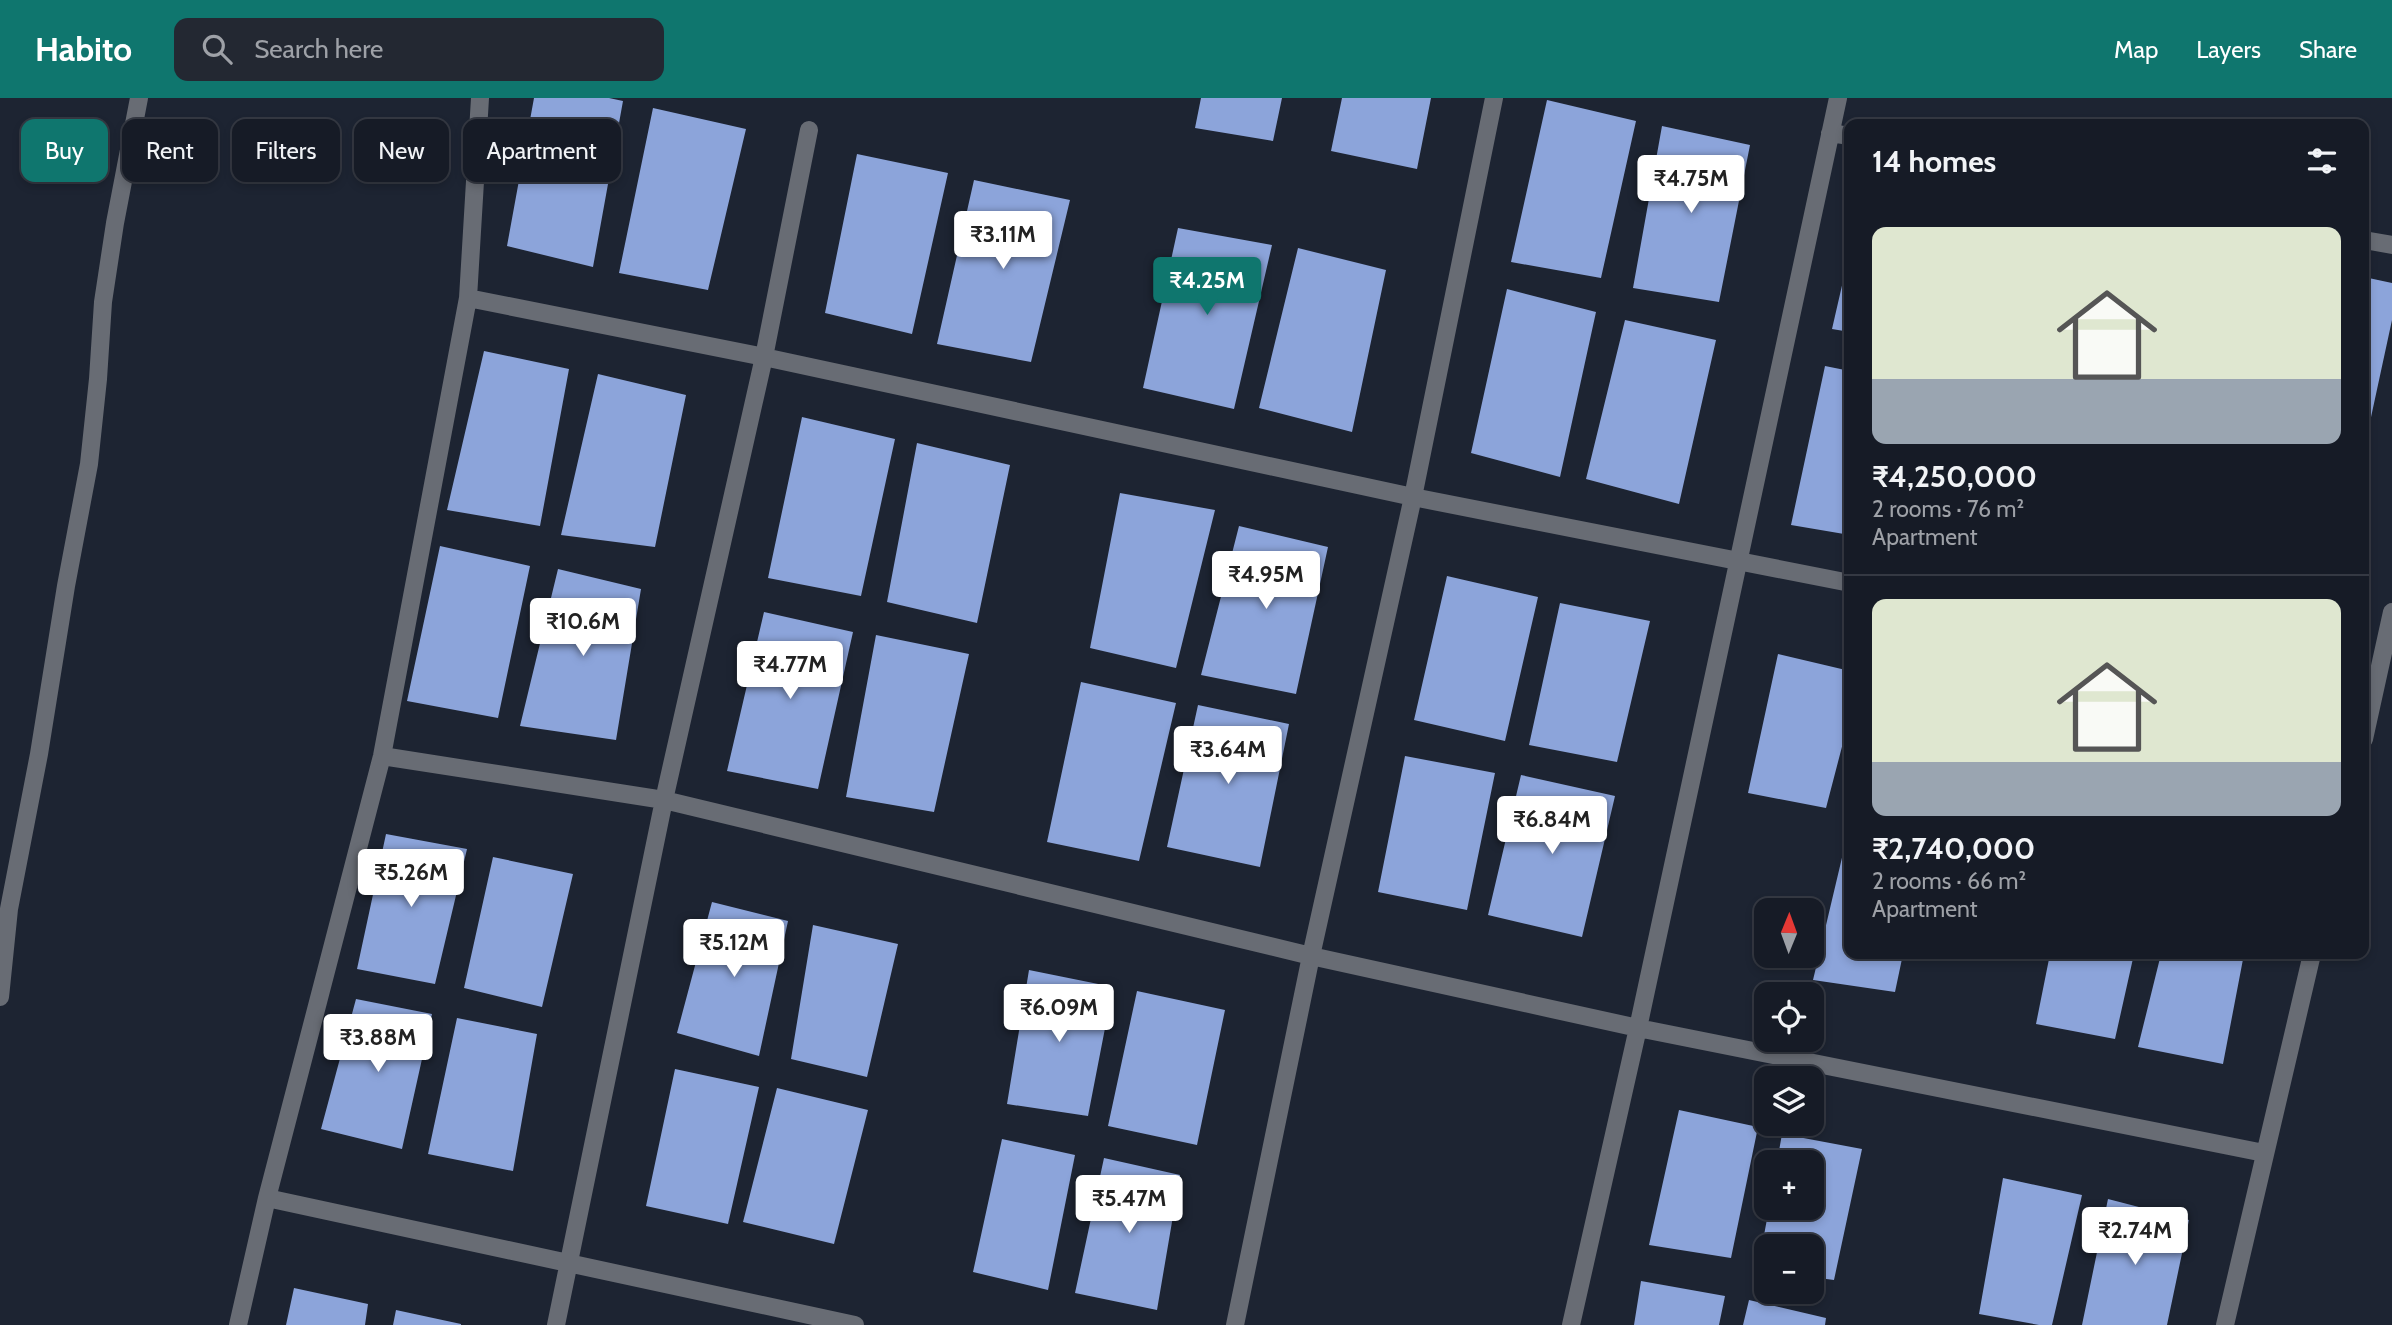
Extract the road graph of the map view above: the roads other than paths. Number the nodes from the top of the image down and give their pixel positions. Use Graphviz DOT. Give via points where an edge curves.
graph roads {
  1 [pos="139,98"];
  2 [pos="480,98"];
  3 [pos="1494,98"];
  4 [pos="1838,98"];
  5 [pos="809,130"];
  6 [pos="1830,133"];
  7 [pos="1844,135"];
  8 [pos="2369,241"];
  9 [pos="2392,245"];
  10 [pos="468,298"];
  11 [pos="764,357"];
  12 [pos="1413,497"];
  13 [pos="1738,560"];
  14 [pos="1844,582"];
  15 [pos="2392,612"];
  16 [pos="2370,689"];
  17 [pos="382,756"];
  18 [pos="664,800"];
  19 [pos="1311,956"];
  20 [pos="2311,959"];
  21 [pos="0,997"];
  22 [pos="1638,1028"];
  23 [pos="2264,1153"];
  24 [pos="267,1198"];
  25 [pos="568,1264"];
  26 [pos="238,1325"];
  27 [pos="556,1325"];
  28 [pos="855,1325"];
  29 [pos="1235,1325"];
  30 [pos="1571,1325"];
  31 [pos="2225,1325"];
  1 -- 21 [label="street" via="103,302 89,464 9,909"];
  2 -- 10 [label="street"];
  3 -- 12 [label="street"];
  4 -- 6 [label="street"];
  5 -- 11 [label="street"];
  6 -- 7 [label="street"];
  6 -- 13 [label="street"];
  8 -- 9 [label="street"];
  10 -- 11 [label="street"];
  10 -- 17 [label="street"];
  11 -- 12 [label="street"];
  11 -- 18 [label="street"];
  12 -- 13 [label="street"];
  12 -- 19 [label="street"];
  13 -- 14 [label="street"];
  13 -- 22 [label="street"];
  15 -- 16 [label="street"];
  17 -- 18 [label="street"];
  17 -- 24 [label="street"];
  18 -- 19 [label="street"];
  18 -- 25 [label="street"];
  19 -- 22 [label="street"];
  19 -- 29 [label="street"];
  20 -- 23 [label="street"];
  22 -- 23 [label="street"];
  22 -- 30 [label="street"];
  23 -- 31 [label="street"];
  24 -- 25 [label="street"];
  24 -- 26 [label="street"];
  25 -- 27 [label="street"];
  25 -- 28 [label="street"];
}
